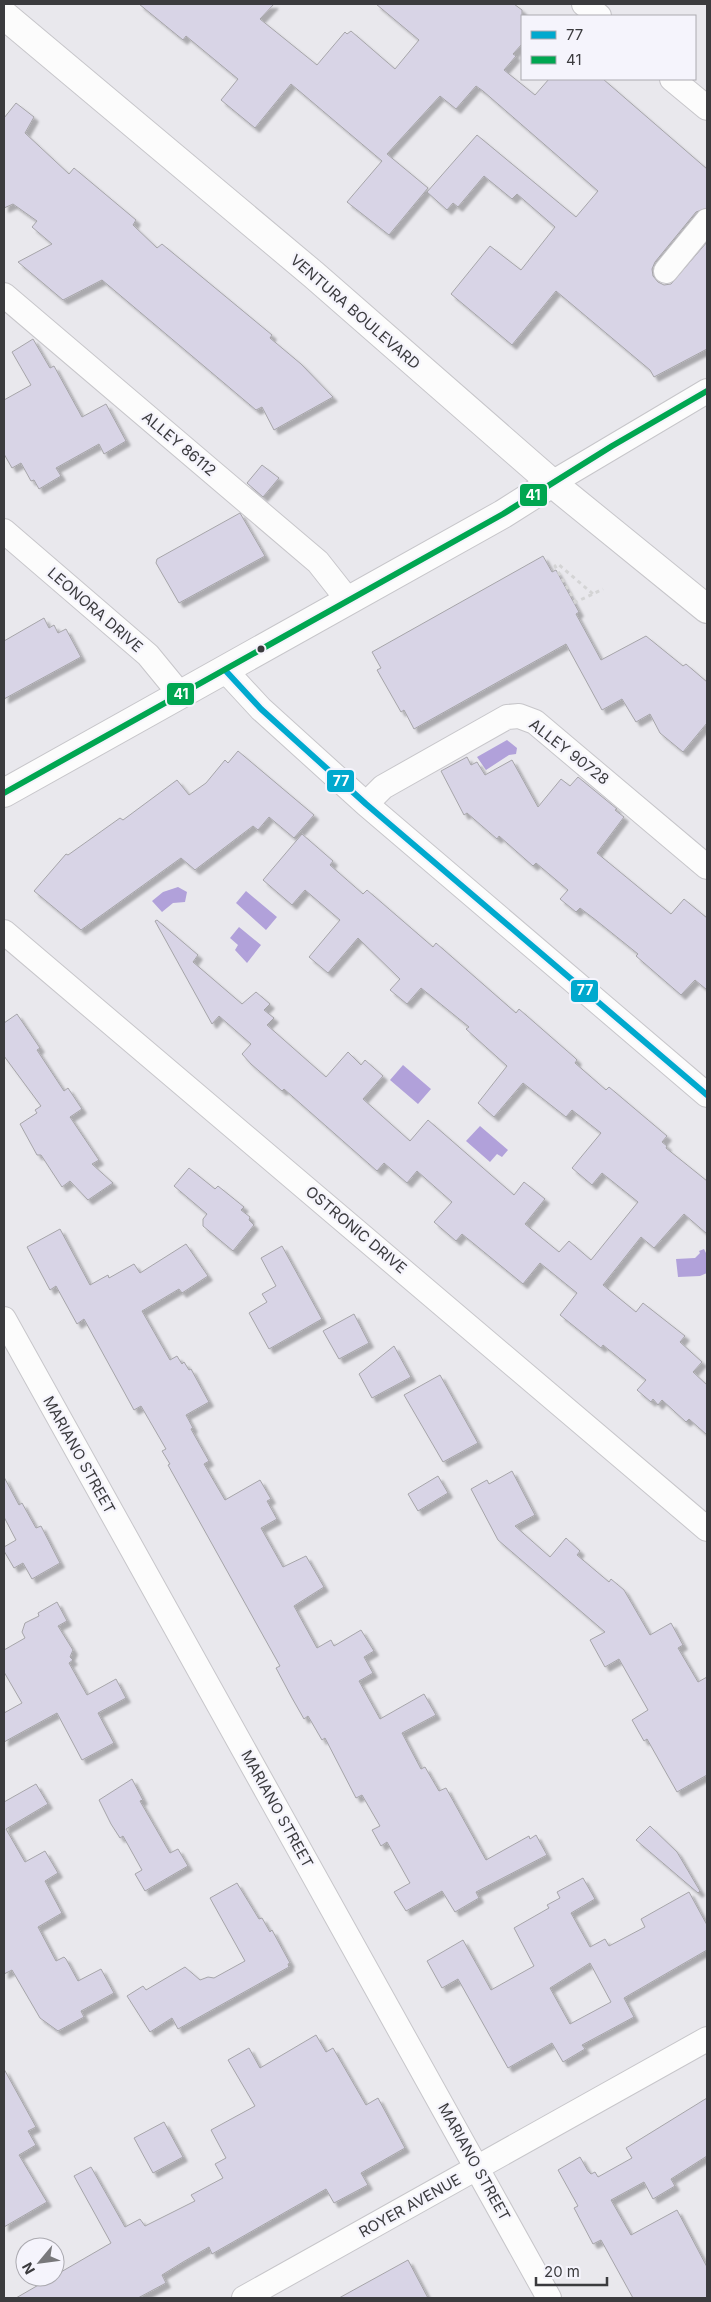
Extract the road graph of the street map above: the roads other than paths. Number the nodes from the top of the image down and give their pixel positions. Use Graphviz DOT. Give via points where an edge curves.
graph roads {
  1 [pos="584,4"];
  2 [pos="4,15"];
  3 [pos="598,15"];
  4 [pos="673,80"];
  5 [pos="707,108"];
  6 [pos="707,221"];
  7 [pos="666,271"];
  8 [pos="4,295"];
  9 [pos="707,392"];
  10 [pos="552,482"];
  11 [pos="4,531"];
  12 [pos="348,600"];
  13 [pos="707,609"];
  14 [pos="225,670"];
  15 [pos="180,694"];
  16 [pos="4,793"];
  17 [pos="366,804"];
  18 [pos="707,867"];
  19 [pos="4,932"];
  20 [pos="707,1095"];
  21 [pos="4,1319"];
  22 [pos="707,1529"];
  23 [pos="707,2039"];
  24 [pos="477,2169"];
  25 [pos="244,2298"];
  26 [pos="549,2298"];
  1 -- 3 [label="street"];
  2 -- 10 [label="main road, VENTURA BOULEVARD" via="314,275"];
  4 -- 5 [label="street"];
  6 -- 7 [label="street"];
  8 -- 12 [label="street, ALLEY 86112" via="318,562"];
  9 -- 10 [label="street"];
  10 -- 12 [label="main road" via="503,514"];
  10 -- 13 [label="main road, VENTURA BOULEVARD"];
  11 -- 15 [label="street, LEONORA DRIVE" via="148,655"];
  12 -- 14 [label="main road"];
  14 -- 15 [label="main road"];
  14 -- 17 [label="street" via="261,709"];
  15 -- 16 [label="main road"];
  17 -- 18 [label="street, ALLEY 90728" via="383,787 507,717 519,716 536,722"];
  17 -- 20 [label="street"];
  19 -- 22 [label="street, OSTRONIC DRIVE"];
  21 -- 24 [label="street, MARIANO STREET"];
  23 -- 24 [label="street, ROYER AVENUE"];
  24 -- 25 [label="street, ROYER AVENUE"];
  24 -- 26 [label="street, MARIANO STREET"];
}
